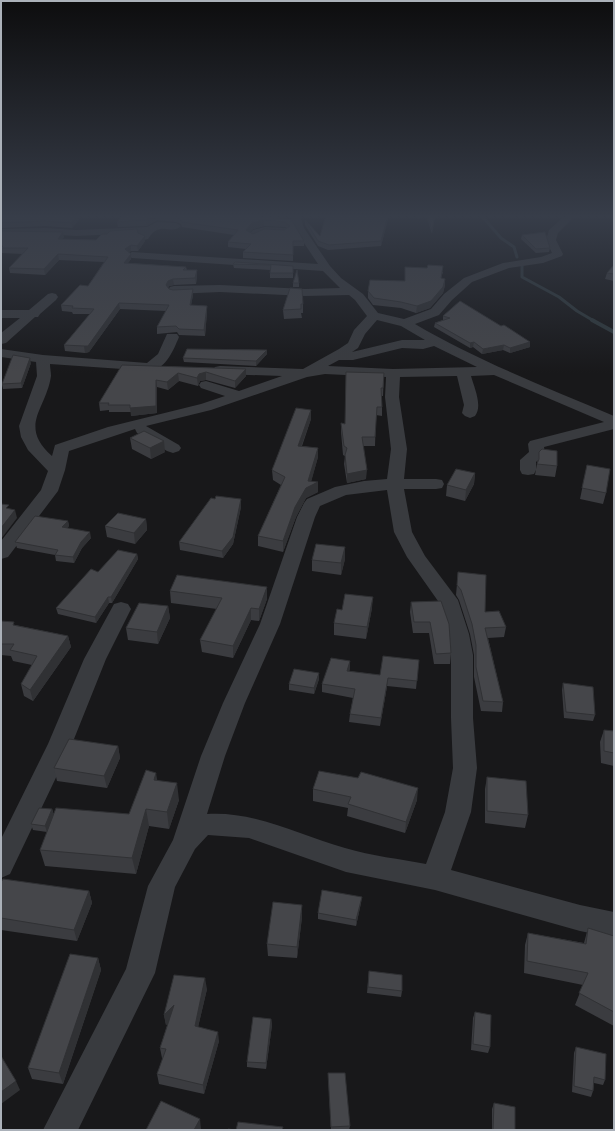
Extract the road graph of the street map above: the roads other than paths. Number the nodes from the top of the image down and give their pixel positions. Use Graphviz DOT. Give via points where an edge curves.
graph roads {
  1 [pos="322,268"];
  2 [pos="326,268"];
  3 [pos="500,268"];
  4 [pos="174,290"];
  5 [pos="351,291"];
  6 [pos="52,297"];
  7 [pos="1,314"];
  8 [pos="34,314"];
  9 [pos="374,316"];
  10 [pos="405,323"];
  11 [pos="172,337"];
  12 [pos="1,340"];
  13 [pos="436,341"];
  14 [pos="1,353"];
  15 [pos="336,356"];
  16 [pos="43,359"];
  17 [pos="216,359"];
  18 [pos="151,368"];
  19 [pos="169,368"];
  20 [pos="207,370"];
  21 [pos="244,371"];
  22 [pos="496,371"];
  23 [pos="463,372"];
  24 [pos="305,373"];
  25 [pos="393,373"];
  26 [pos="206,385"];
  27 [pos="237,395"];
  28 [pos="470,413"];
  29 [pos="614,421"];
  30 [pos="134,424"];
  31 [pos="614,424"];
  32 [pos="173,448"];
  33 [pos="56,470"];
  34 [pos="528,470"];
  35 [pos="395,484"];
  36 [pos="436,484"];
  37 [pos="1,553"];
  38 [pos="121,609"];
  39 [pos="185,842"];
  40 [pos="1,866"];
  41 [pos="435,878"];
  42 [pos="614,925"];
  43 [pos="60,1130"];
  1 -- 2 [label="street"];
  2 -- 5 [label="street"];
  3 -- 10 [label="street" via="468,280 435,312"];
  4 -- 5 [label="street" via="223,288 330,293"];
  5 -- 9 [label="street"];
  6 -- 8 [label="street"];
  7 -- 8 [label="street"];
  8 -- 12 [label="street"];
  9 -- 10 [label="street"];
  9 -- 15 [label="street" via="359,333 353,345"];
  10 -- 13 [label="street"];
  11 -- 18 [label="street" via="164,356"];
  13 -- 15 [label="street" via="423,345 402,344 353,356"];
  13 -- 22 [label="street"];
  14 -- 16 [label="street"];
  15 -- 24 [label="street"];
  16 -- 18 [label="street"];
  16 -- 33 [label="street" via="44,376 27,426 36,450"];
  17 -- 21 [label="street" via="230,359"];
  18 -- 19 [label="street"];
  20 -- 21 [label="street"];
  21 -- 24 [label="street"];
  22 -- 23 [label="street"];
  22 -- 29 [label="street"];
  23 -- 25 [label="street"];
  23 -- 28 [label="street" via="471,405"];
  24 -- 25 [label="street" via="325,370"];
  24 -- 27 [label="street"];
  25 -- 35 [label="street" via="392,397 399,449"];
  26 -- 27 [label="street"];
  27 -- 30 [label="street" via="206,407"];
  30 -- 32 [label="street"];
  30 -- 33 [label="street" via="61,448"];
  31 -- 34 [label="street" via="536,444 537,454 528,460"];
  33 -- 37 [label="street" via="49,491"];
  35 -- 36 [label="street"];
  35 -- 39 [label="street" via="342,491 313,503 270,624 213,756"];
  35 -- 41 [label="street" via="403,532 416,557 448,600 459,634 462,655 465,768 458,812"];
  38 -- 40 [label="street" via="95,659 60,744"];
  39 -- 41 [label="street" via="202,824 249,827 346,860"];
  39 -- 43 [label="street" via="162,886 140,973"];
  41 -- 42 [label="street"];
}
